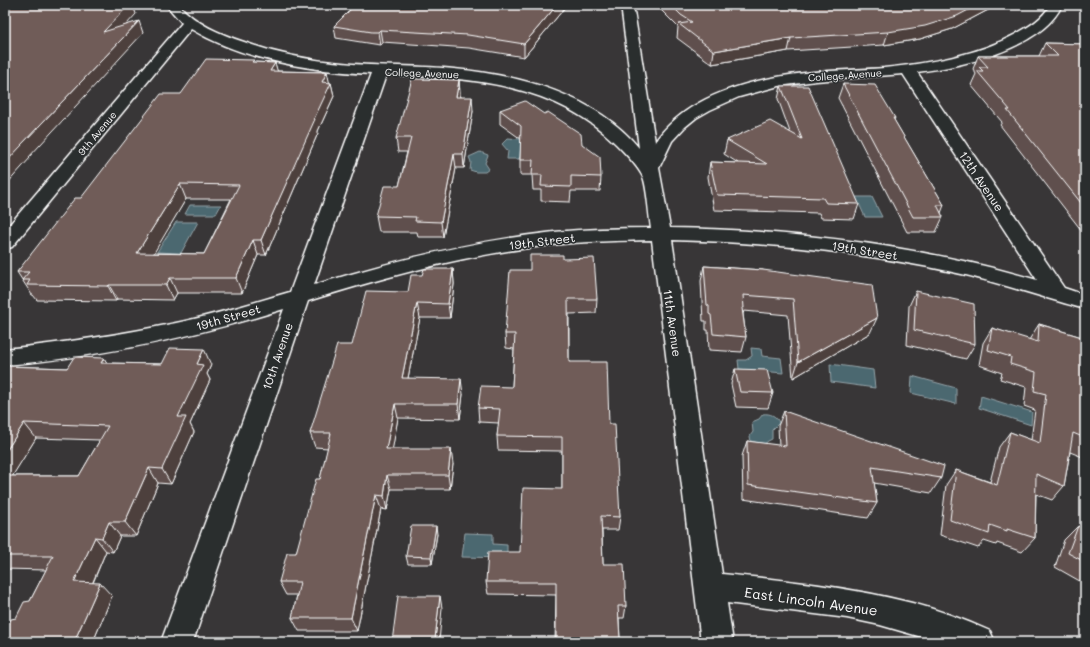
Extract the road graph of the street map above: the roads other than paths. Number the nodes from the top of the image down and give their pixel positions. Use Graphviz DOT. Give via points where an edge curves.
graph roads {
  1 [pos="172,5"];
  2 [pos="627,5"];
  3 [pos="1056,5"];
  4 [pos="190,22"];
  5 [pos="907,69"];
  6 [pos="380,71"];
  7 [pos="651,174"];
  8 [pos="661,233"];
  9 [pos="5,243"];
  10 [pos="1056,292"];
  11 [pos="299,296"];
  12 [pos="1085,302"];
  13 [pos="5,357"];
  14 [pos="709,587"];
  15 [pos="177,642"];
  16 [pos="717,642"];
  17 [pos="979,642"];
  1 -- 4 [label="street, College Avenue"];
  2 -- 7 [label="street, 11th Avenue"];
  3 -- 5 [label="street, College Avenue" via="1044,21 1020,38 989,52"];
  4 -- 6 [label="street, College Avenue" via="226,41 285,59"];
  4 -- 9 [label="street, 9th Avenue"];
  5 -- 7 [label="street, College Avenue" via="793,79 753,87 730,96 680,123 660,147"];
  5 -- 10 [label="street, 12th Avenue"];
  6 -- 7 [label="street, College Avenue" via="438,72 474,76 524,86 552,95 579,108 618,134"];
  6 -- 11 [label="street, 10th Avenue"];
  7 -- 8 [label="street, 11th Avenue"];
  8 -- 10 [label="street, 19th Street" via="767,237 876,251 981,272"];
  8 -- 11 [label="street, 19th Street" via="584,236 477,250 412,264"];
  8 -- 14 [label="street, 11th Avenue"];
  10 -- 12 [label="street, 19th Street"];
  11 -- 13 [label="street, 19th Street" via="233,317 148,337 42,354"];
  11 -- 15 [label="street, 10th Avenue"];
  14 -- 16 [label="street, 11th Avenue"];
  14 -- 17 [label="street, East Lincoln Avenue" via="848,603 911,617"];
}
